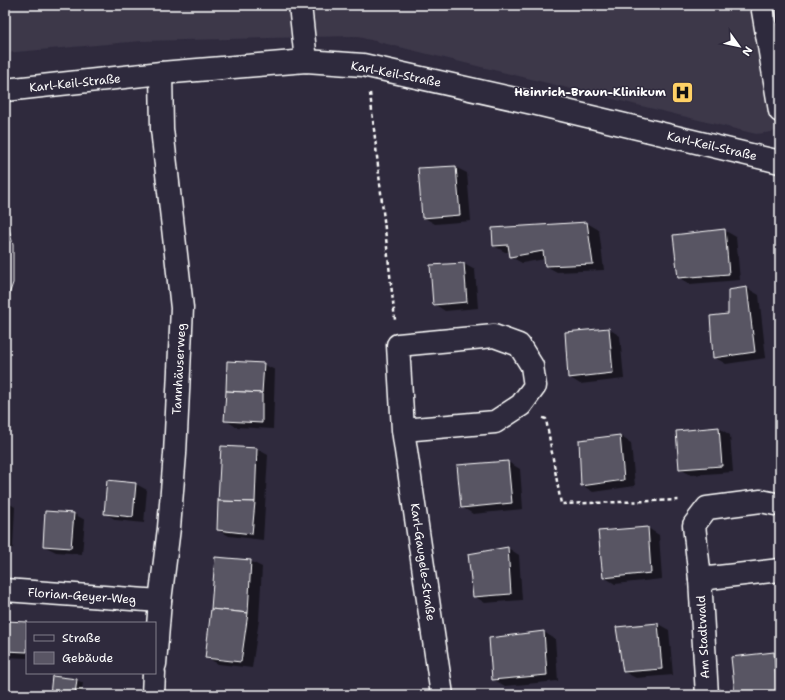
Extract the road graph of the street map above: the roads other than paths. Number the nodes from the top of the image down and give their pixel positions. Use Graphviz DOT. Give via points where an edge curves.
graph roads {
  1 [pos="300,5"];
  2 [pos="762,5"];
  3 [pos="306,61"];
  4 [pos="160,73"];
  5 [pos="778,81"];
  6 [pos="5,90"];
  7 [pos="780,111"];
  8 [pos="780,163"];
  9 [pos="403,430"];
  10 [pos="780,505"];
  11 [pos="780,570"];
  12 [pos="700,579"];
  13 [pos="5,590"];
  14 [pos="160,601"];
  15 [pos="156,651"];
  16 [pos="154,674"];
  17 [pos="152,695"];
  18 [pos="442,695"];
  19 [pos="707,695"];
  1 -- 3 [label="street"];
  2 -- 5 [label="street"];
  3 -- 4 [label="street, Karl-Keil-Straße"];
  3 -- 8 [label="street, Karl-Keil-Straße" via="363,65"];
  4 -- 6 [label="street, Karl-Keil-Straße"];
  4 -- 14 [label="street, Tannhäuserweg" via="162,128 182,308 175,454"];
  5 -- 7 [label="street"];
  9 -- 9 [label="street, Karl-Gaugele-Straße" via="398,345 494,336 519,345 532,366 534,386 521,405 495,422"];
  9 -- 18 [label="street, Karl-Gaugele-Straße"];
  10 -- 12 [label="street, Am Stadtwald" via="761,501 707,508 694,525"];
  11 -- 12 [label="street, Am Stadtwald"];
  12 -- 19 [label="street, Am Stadtwald"];
  13 -- 14 [label="street, Florian-Geyer-Weg"];
  14 -- 15 [label="street, Tannhäuserweg"];
  16 -- 17 [label="street"];
}
